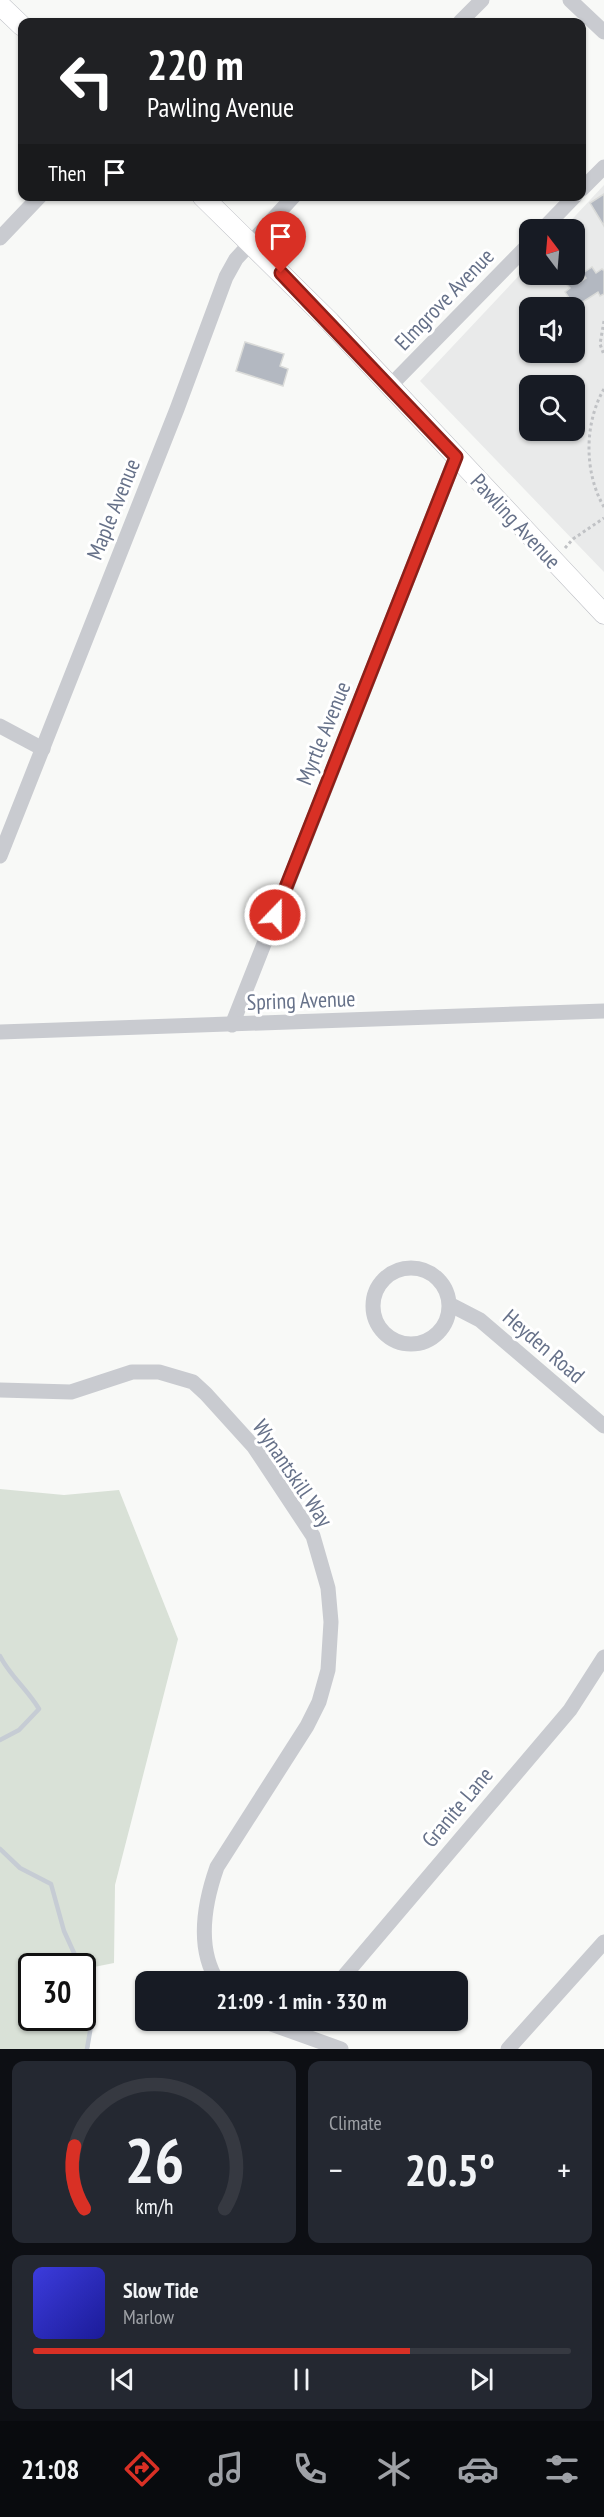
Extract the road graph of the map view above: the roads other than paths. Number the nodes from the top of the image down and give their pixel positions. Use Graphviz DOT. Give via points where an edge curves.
graph roads {
  1 [pos="482,0"];
  2 [pos="570,0"];
  3 [pos="0,5"];
  4 [pos="464,18"];
  5 [pos="18,22"];
  6 [pos="604,33"];
  7 [pos="604,167"];
  8 [pos="586,185"];
  9 [pos="35,201"];
  10 [pos="207,201"];
  11 [pos="289,201"];
  12 [pos="570,201"];
  13 [pos="553,219"];
  14 [pos="0,238"];
  15 [pos="250,242"];
  16 [pos="519,254"];
  17 [pos="390,386"];
  18 [pos="456,457"];
  19 [pos="604,614"];
  20 [pos="0,726"];
  21 [pos="43,748"];
  22 [pos="0,856"];
  23 [pos="604,1011"];
  24 [pos="232,1024"];
  25 [pos="0,1032"];
  26 [pos="451,1305"];
  27 [pos="0,1390"];
  28 [pos="604,1426"];
  29 [pos="604,1657"];
  30 [pos="604,1942"];
  31 [pos="211,1971"];
  32 [pos="348,1971"];
  33 [pos="310,2031"];
  34 [pos="341,2049"];
  35 [pos="508,2049"];
  1 -- 4 [label="street"];
  2 -- 6 [label="street"];
  3 -- 5 [label="main road"];
  7 -- 8 [label="street"];
  9 -- 14 [label="street"];
  10 -- 15 [label="main road, Pawling Avenue"];
  11 -- 15 [label="street, Maple Avenue"];
  12 -- 13 [label="street"];
  15 -- 17 [label="main road, Pawling Avenue"];
  15 -- 21 [label="street, Maple Avenue" via="226,277"];
  16 -- 17 [label="street, Elmgrove Avenue"];
  17 -- 18 [label="main road, Pawling Avenue"];
  18 -- 19 [label="main road, Pawling Avenue"];
  18 -- 24 [label="street, Myrtle Avenue"];
  20 -- 21 [label="street"];
  21 -- 22 [label="street, Maple Avenue"];
  23 -- 24 [label="street, Spring Avenue"];
  24 -- 25 [label="street, Spring Avenue"];
  26 -- 26 [label="street" via="440,1281 418,1269 393,1273 376,1291 373,1304 374,1316 383,1332 398,1342 410,1344 434,1337"];
  26 -- 28 [label="street, Heyden Road" via="480,1320"];
  27 -- 31 [label="street, Wynantskill Way" via="71,1392 132,1372 159,1372 193,1382 254,1447 313,1536 328,1588 328,1670 307,1726 217,1867 209,1891 205,1935"];
  29 -- 32 [label="street, Granite Lane" via="570,1710"];
  30 -- 35 [label="street"];
  33 -- 34 [label="street"];
}
